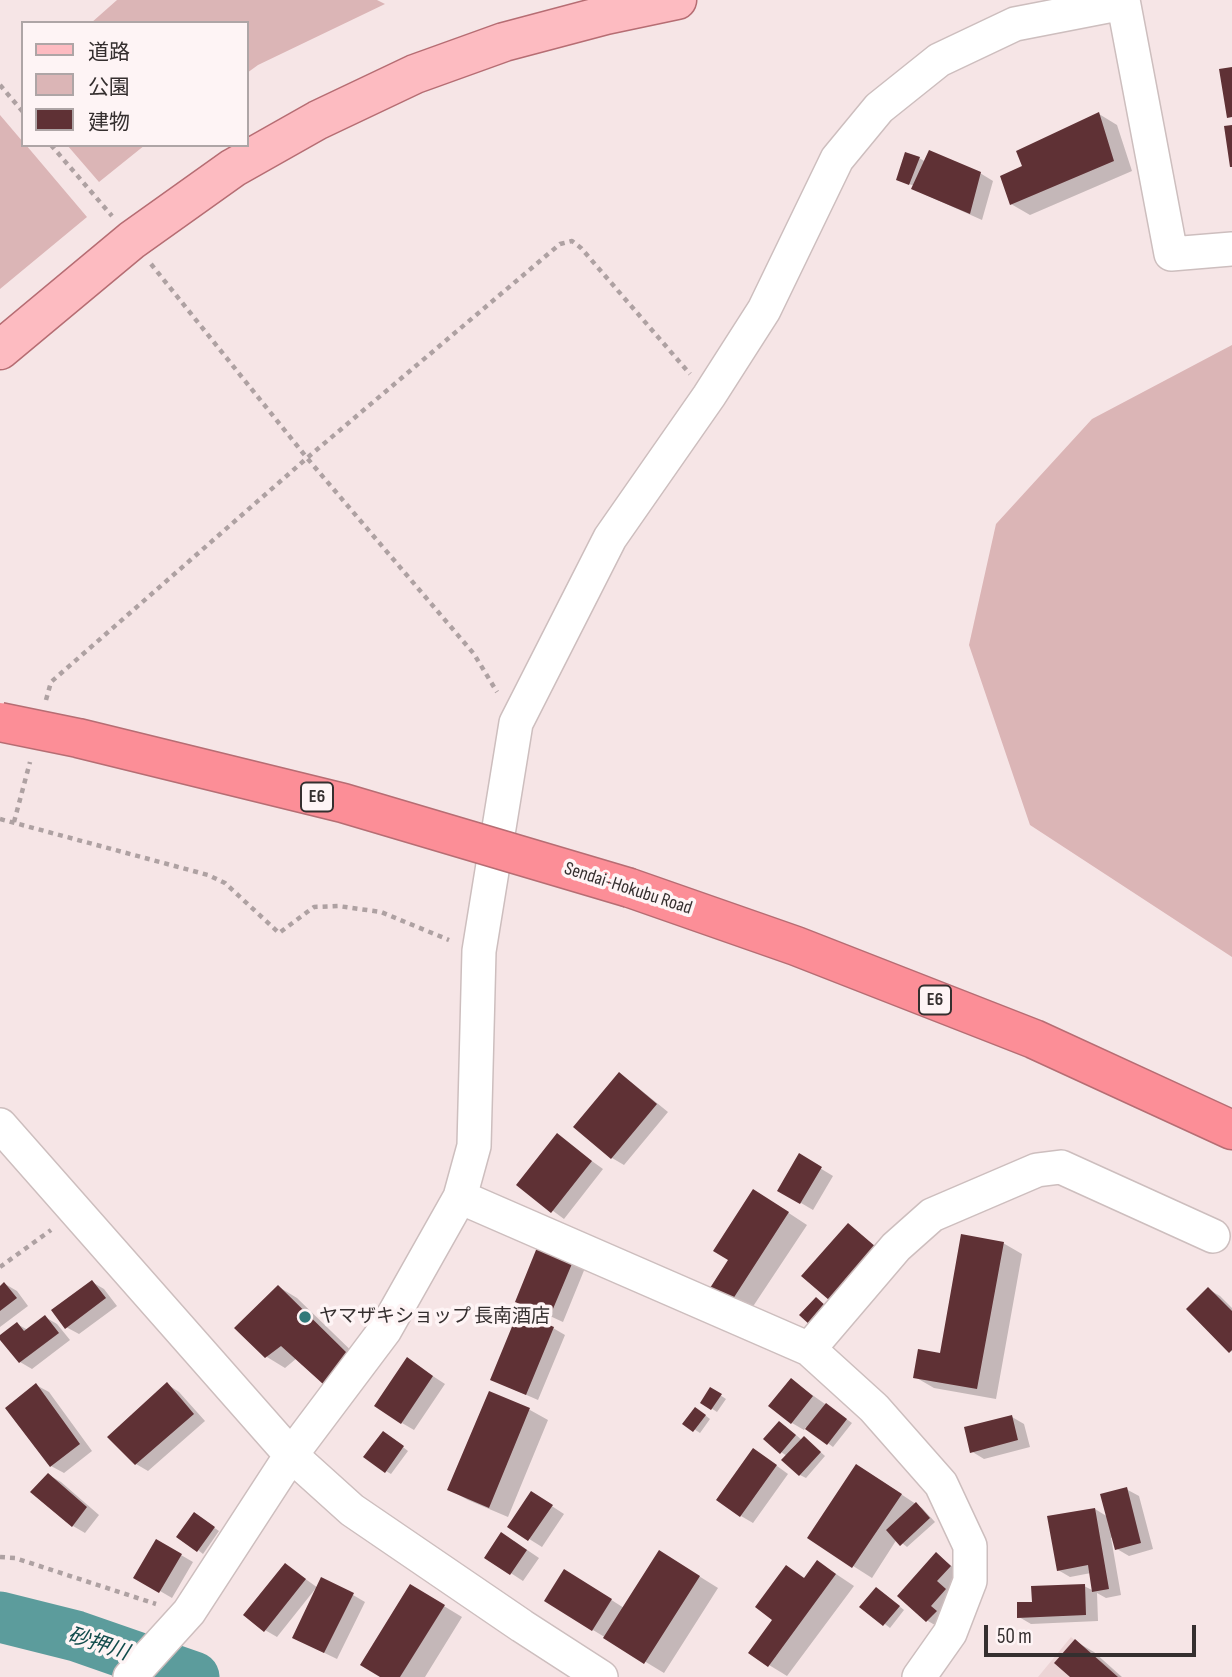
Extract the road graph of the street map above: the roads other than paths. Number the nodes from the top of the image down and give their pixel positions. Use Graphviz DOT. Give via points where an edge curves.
graph roads {
  1 [pos="677,0"];
  2 [pos="1123,1"];
  3 [pos="1232,249"];
  4 [pos="0,350"];
  5 [pos="0,722"];
  6 [pos="0,1125"];
  7 [pos="1232,1130"];
  8 [pos="460,1197"];
  9 [pos="1213,1236"];
  10 [pos="809,1349"];
  11 [pos="291,1455"];
  12 [pos="130,1677"];
  13 [pos="601,1677"];
  14 [pos="919,1677"];
  1 -- 4 [label="main road" via="504,42 415,75 318,120 233,168 132,240"];
  2 -- 3 [label="street" via="1171,254"];
  2 -- 8 [label="street" via="1015,24 939,60 879,108 837,159 764,310 610,538 516,723 479,951 474,1146"];
  5 -- 7 [label="highway, Sendai-Hokubu Road / E6, bridge" via="343,803 630,888 796,946 1034,1039"];
  6 -- 11 [label="street"];
  8 -- 10 [label="street"];
  8 -- 11 [label="street" via="385,1330"];
  9 -- 10 [label="street" via="1060,1167 1037,1170 932,1215 896,1247"];
  10 -- 14 [label="street" via="874,1408 941,1484 970,1546 970,1581 950,1633"];
  11 -- 12 [label="street" via="185,1617"];
  11 -- 13 [label="street" via="352,1510"];
}
